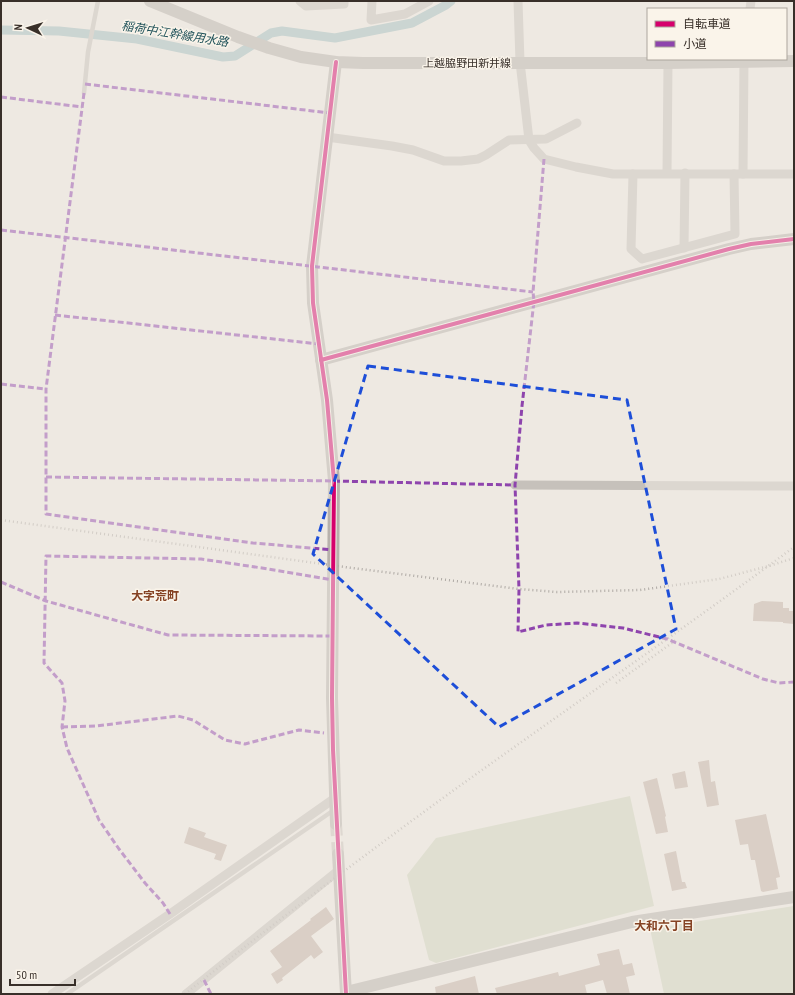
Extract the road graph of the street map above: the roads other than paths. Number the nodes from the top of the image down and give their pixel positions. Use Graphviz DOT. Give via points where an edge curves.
graph roads {
  1 [pos="98,1"];
  2 [pos="150,1"];
  3 [pos="300,1"];
  4 [pos="344,1"];
  5 [pos="372,1"];
  6 [pos="429,1"];
  7 [pos="518,1"];
  8 [pos="744,60"];
  9 [pos="794,61"];
  10 [pos="336,62"];
  11 [pos="520,62"];
  12 [pos="668,63"];
  13 [pos="84,93"];
  14 [pos="577,123"];
  15 [pos="327,137"];
  16 [pos="530,140"];
  17 [pos="667,173"];
  18 [pos="685,173"];
  19 [pos="633,174"];
  20 [pos="739,174"];
  21 [pos="794,174"];
  22 [pos="794,239"];
  23 [pos="684,248"];
  24 [pos="321,360"];
  25 [pos="515,485"];
  26 [pos="794,486"];
  27 [pos="336,804"];
  28 [pos="336,824"];
  29 [pos="338,854"];
  30 [pos="339,870"];
  31 [pos="794,897"];
  32 [pos="346,993"];
  33 [pos="52,994"];
  34 [pos="67,994"];
  35 [pos="186,994"];
  1 -- 13 [label="lane" via="88,52"];
  2 -- 10 [label="street, 上越脇野田新井線" via="269,48 301,57"];
  3 -- 4 [label="street" via="306,6 344,4"];
  5 -- 6 [label="street" via="371,20 405,14"];
  7 -- 11 [label="street"];
  8 -- 9 [label="street, 上越脇野田新井線"];
  8 -- 12 [label="street, 上越脇野田新井線"];
  8 -- 20 [label="street"];
  10 -- 11 [label="street, 上越脇野田新井線"];
  10 -- 15 [label="street"];
  11 -- 12 [label="street, 上越脇野田新井線"];
  11 -- 16 [label="street"];
  12 -- 17 [label="street"];
  14 -- 16 [label="street" via="546,139"];
  15 -- 16 [label="street" via="392,146 444,161 461,162 486,155 509,140"];
  15 -- 24 [label="street" via="312,266 313,303"];
  16 -- 19 [label="street" via="544,159 613,174"];
  17 -- 18 [label="street"];
  17 -- 19 [label="street"];
  18 -- 20 [label="street"];
  18 -- 23 [label="street"];
  19 -- 23 [label="street" via="631,249 642,260"];
  20 -- 21 [label="street"];
  20 -- 23 [label="street" via="735,234"];
  22 -- 24 [label="street" via="729,249"];
  24 -- 27 [label="street" via="334,480 332,698"];
  25 -- 26 [label="street"];
  27 -- 28 [label="street"];
  27 -- 33 [label="street"];
  27 -- 34 [label="lane"];
  29 -- 30 [label="street"];
  30 -- 32 [label="street"];
  30 -- 35 [label="street"];
  31 -- 32 [label="street" via="632,922"];
}
